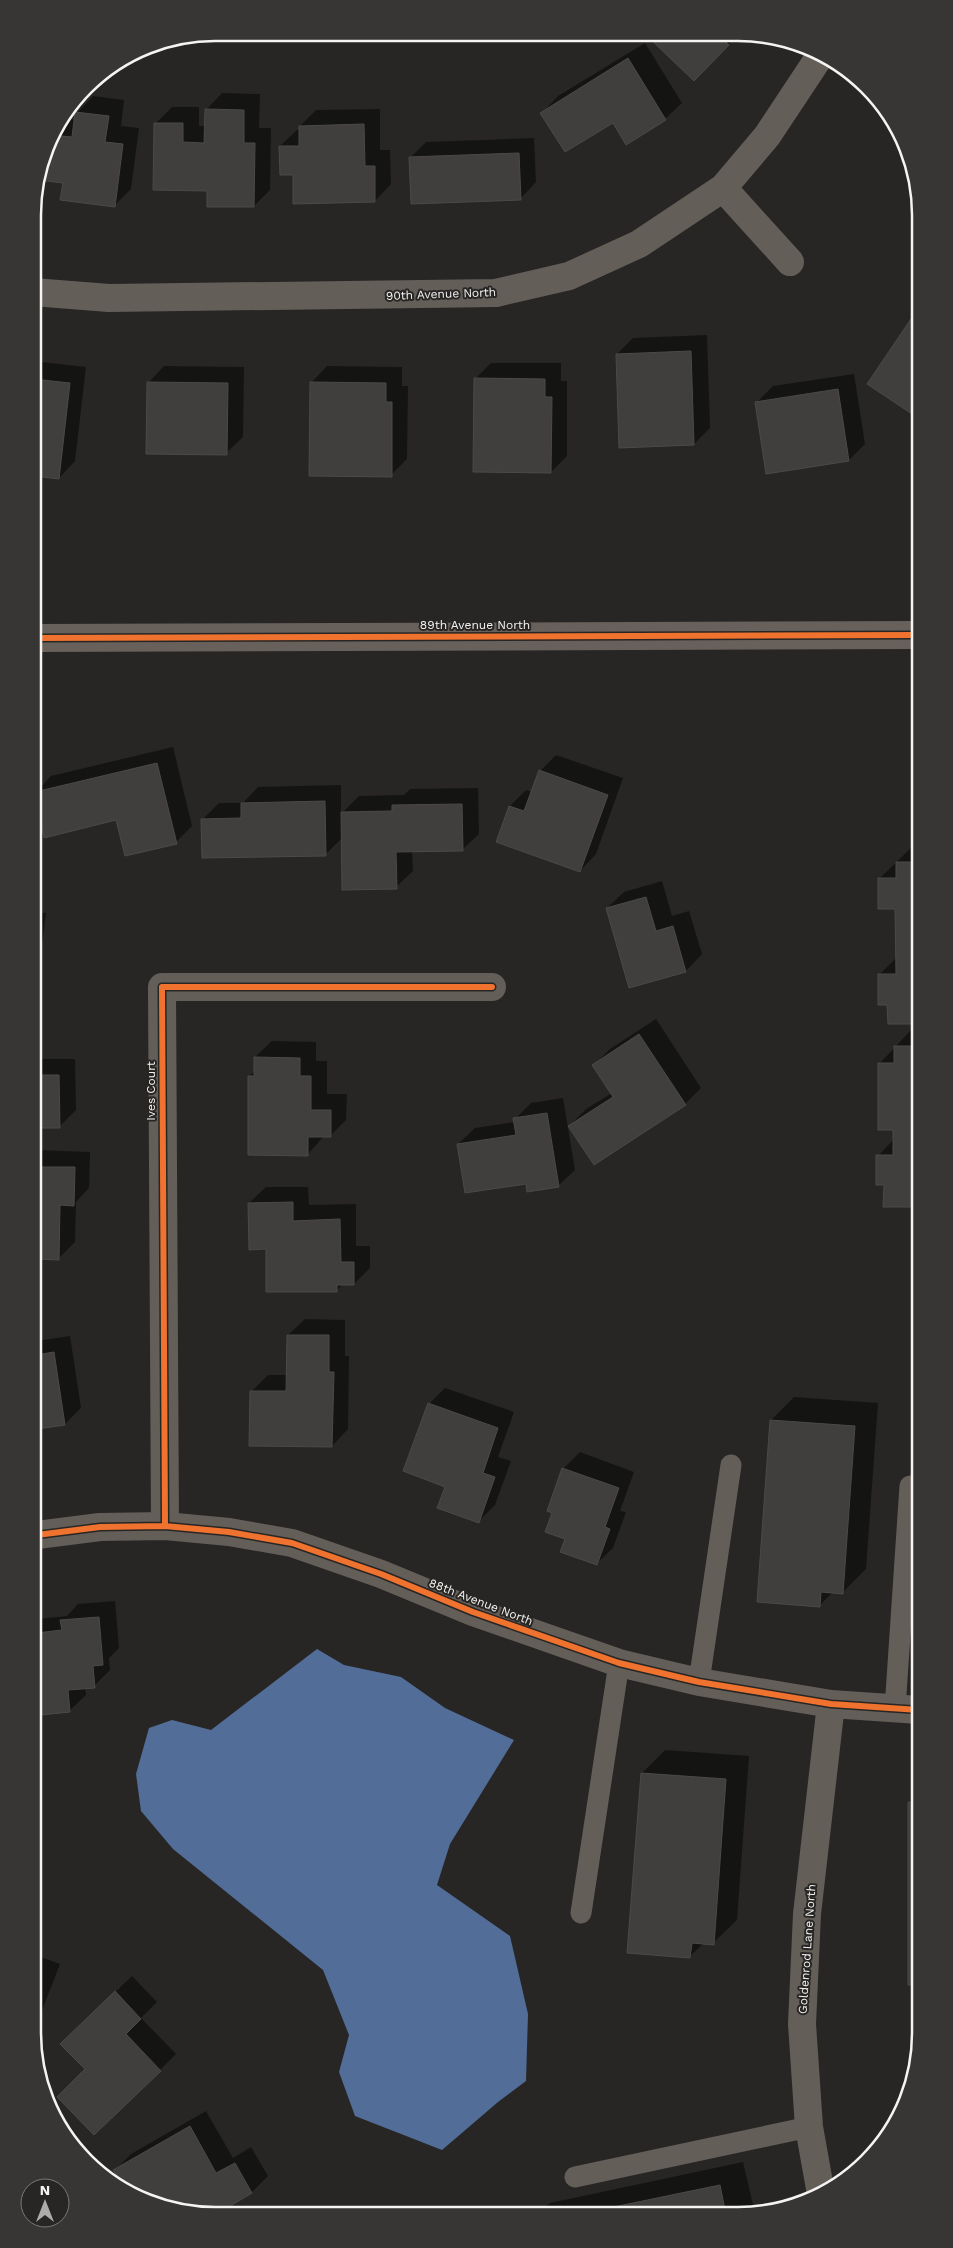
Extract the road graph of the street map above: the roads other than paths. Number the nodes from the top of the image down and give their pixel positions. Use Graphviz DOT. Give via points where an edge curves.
graph roads {
  1 [pos="817,60"];
  2 [pos="723,188"];
  3 [pos="790,262"];
  4 [pos="42,293"];
  5 [pos="912,635"];
  6 [pos="42,638"];
  7 [pos="492,987"];
  8 [pos="732,1465"];
  9 [pos="910,1486"];
  10 [pos="165,1526"];
  11 [pos="41,1534"];
  12 [pos="619,1663"];
  13 [pos="699,1682"];
  14 [pos="831,1704"];
  15 [pos="907,1710"];
  16 [pos="581,1913"];
  17 [pos="809,2127"];
  18 [pos="575,2177"];
  19 [pos="819,2186"];
  1 -- 2 [label="street" via="767,136"];
  2 -- 3 [label="street"];
  2 -- 4 [label="street, 90th Avenue North" via="639,244 569,276 496,293 109,298"];
  5 -- 6 [label="street, 89th Avenue North"];
  7 -- 10 [label="street, Ives Court" via="162,987"];
  8 -- 13 [label="lane"];
  9 -- 15 [label="lane"];
  10 -- 11 [label="street, 88th Avenue North" via="100,1527"];
  10 -- 12 [label="street, 88th Avenue North" via="229,1532 292,1543"];
  12 -- 13 [label="street, 88th Avenue North"];
  12 -- 16 [label="lane"];
  13 -- 14 [label="street, 88th Avenue North"];
  14 -- 15 [label="street, 88th Avenue North"];
  14 -- 17 [label="street, Goldenrod Lane North" via="807,1924 802,2024"];
  17 -- 18 [label="lane"];
  17 -- 19 [label="street, Goldenrod Lane North"];
}
